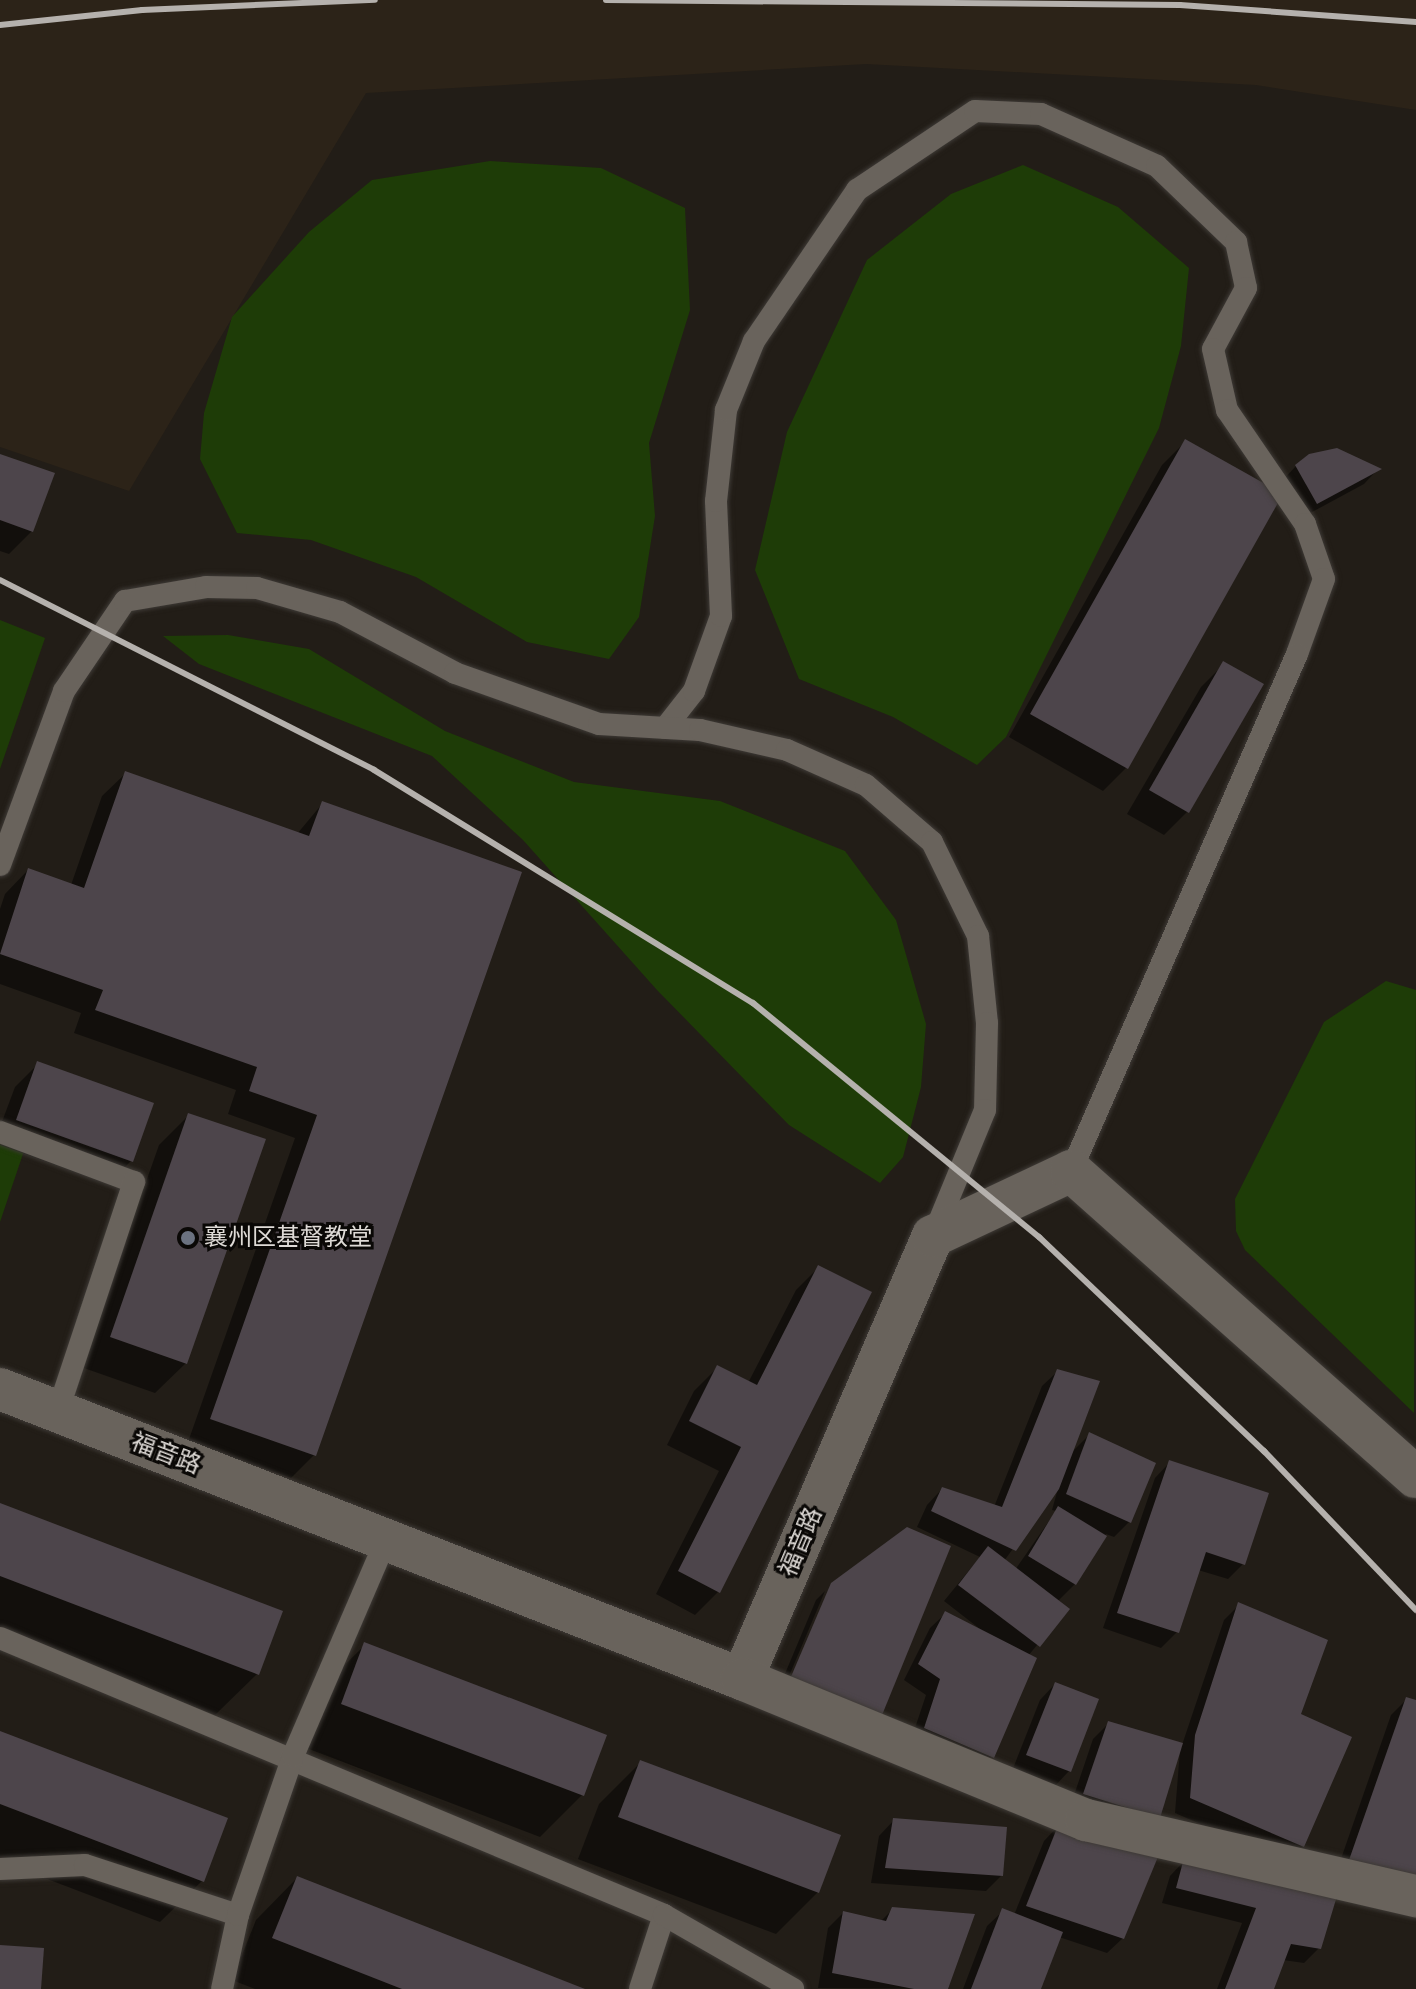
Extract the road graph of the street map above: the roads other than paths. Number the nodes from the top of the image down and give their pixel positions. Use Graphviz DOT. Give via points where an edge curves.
graph roads {
  1 [pos="665,728"];
  2 [pos="0,865"];
  3 [pos="0,1132"];
  4 [pos="1071,1171"];
  5 [pos="933,1236"];
  6 [pos="0,1389"];
  7 [pos="58,1411"];
  8 [pos="1416,1477"];
  9 [pos="386,1540"];
  10 [pos="0,1638"];
  11 [pos="742,1679"];
  12 [pos="293,1756"];
  13 [pos="0,1869"];
  14 [pos="1416,1896"];
  15 [pos="238,1915"];
  16 [pos="664,1915"];
  17 [pos="222,1989"];
  18 [pos="640,1989"];
  19 [pos="793,1989"];
  1 -- 2 [label="lane" via="599,724 536,705 455,673 340,612 257,588 206,587 125,601 64,691"];
  1 -- 4 [label="lane" via="694,691 721,616 716,501 726,410 754,341 857,190 975,111 1041,114 1157,166 1236,242 1246,288 1213,349 1227,410 1305,524 1324,579 1297,654"];
  1 -- 5 [label="lane" via="700,730 787,750 866,785 932,842 978,936 987,1023 985,1110"];
  3 -- 7 [label="lane" via="134,1182"];
  4 -- 5 [label="street"];
  4 -- 8 [label="street"];
  5 -- 11 [label="street, 福音路"];
  6 -- 7 [label="street, 福音路"];
  7 -- 9 [label="street, 福音路"];
  9 -- 11 [label="street, 福音路"];
  9 -- 12 [label="lane"];
  10 -- 12 [label="lane"];
  11 -- 14 [label="street" via="1086,1820"];
  12 -- 15 [label="lane"];
  12 -- 16 [label="lane"];
  13 -- 15 [label="lane" via="85,1865"];
  15 -- 17 [label="lane"];
  16 -- 18 [label="lane"];
  16 -- 19 [label="lane"];
}
